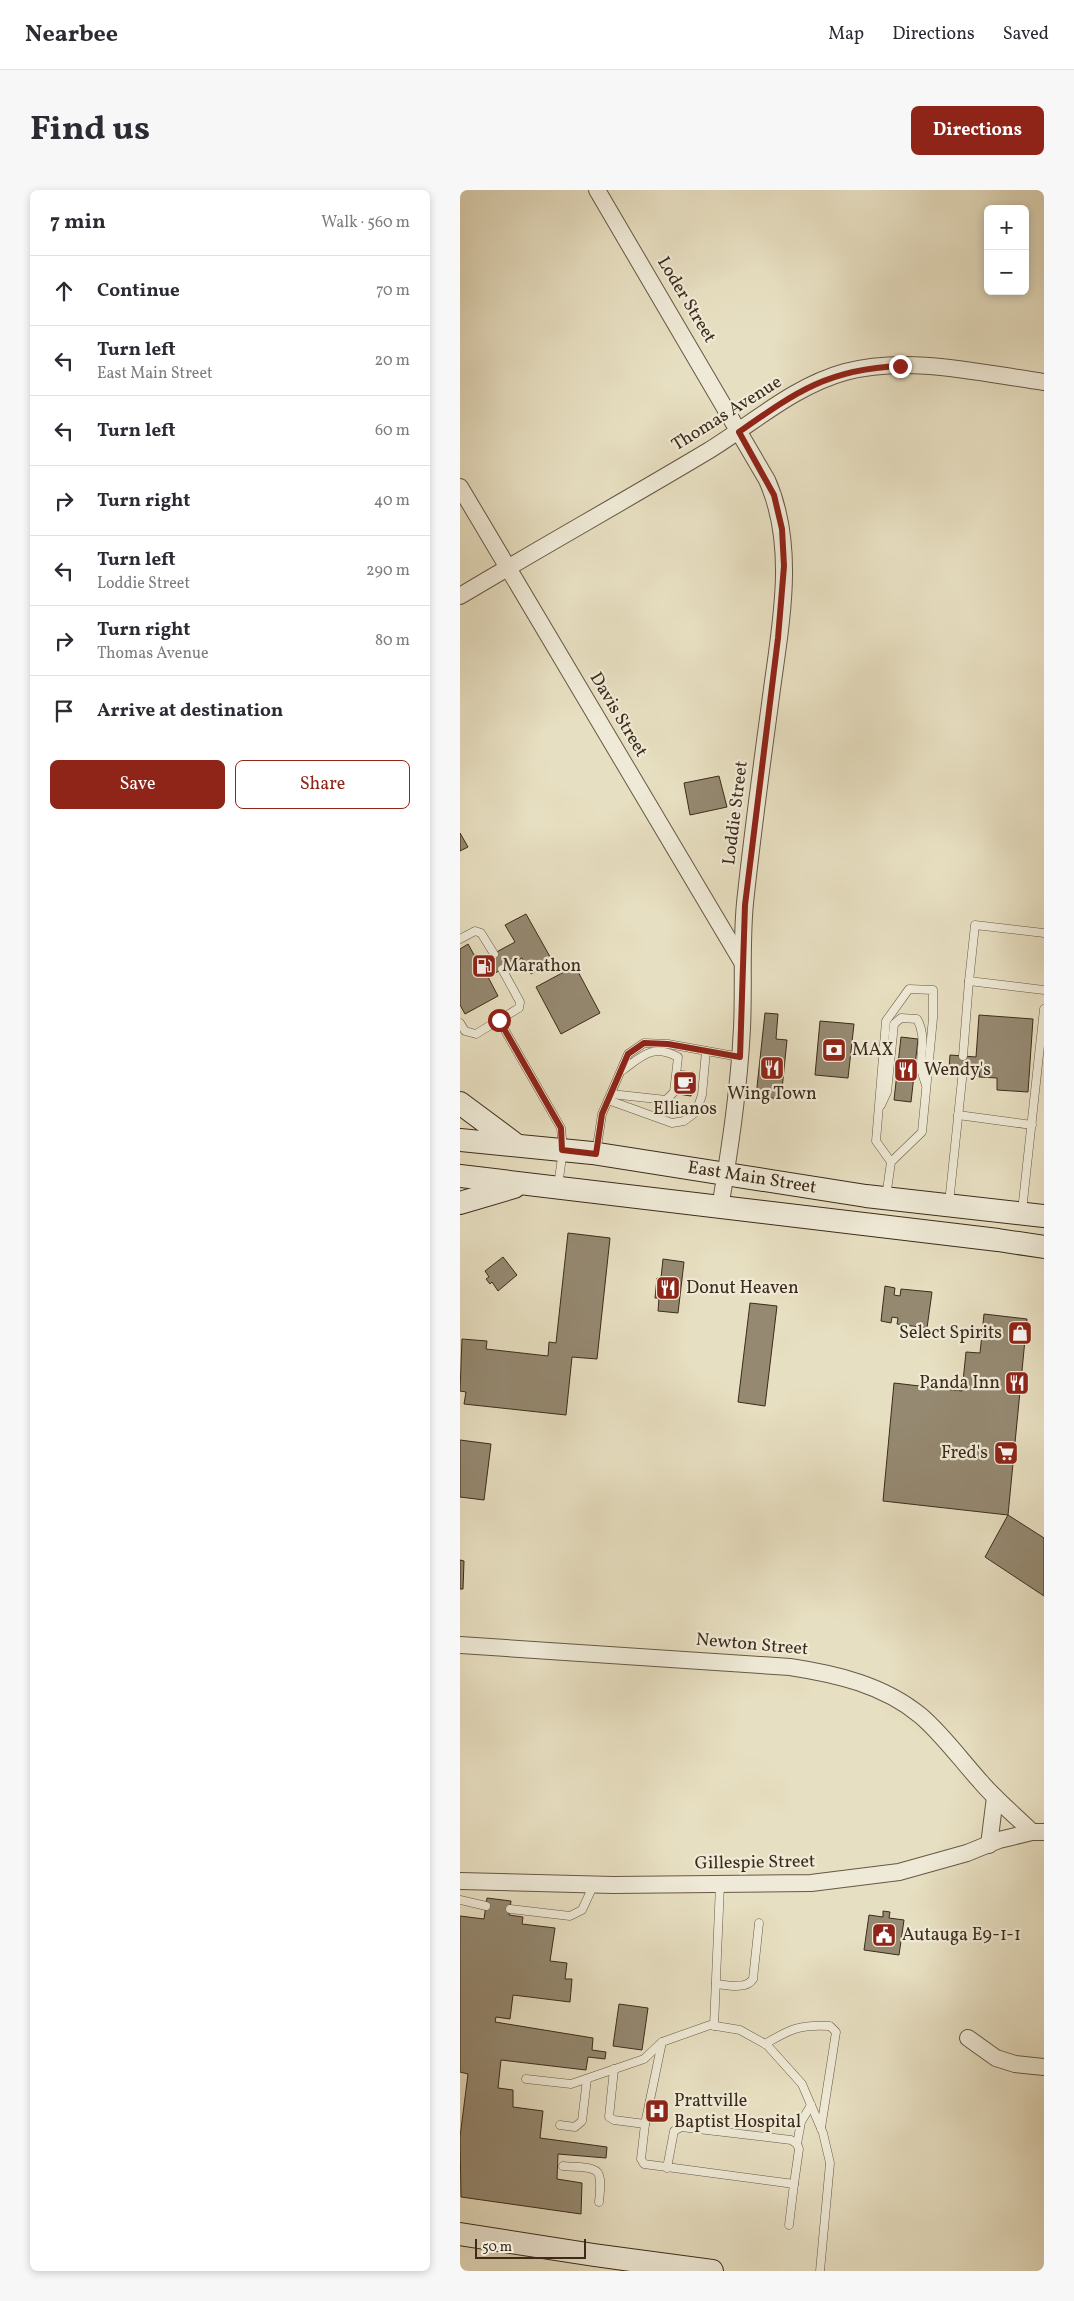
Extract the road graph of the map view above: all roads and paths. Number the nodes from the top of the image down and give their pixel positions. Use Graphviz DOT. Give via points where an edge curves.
graph roads {
  1 [pos="597,190"];
  2 [pos="1044,382"];
  3 [pos="739,432"];
  4 [pos="460,487"];
  5 [pos="507,568"];
  6 [pos="460,596"];
  7 [pos="1044,932"];
  8 [pos="460,939"];
  9 [pos="494,954"];
  10 [pos="742,962"];
  11 [pos="502,969"];
  12 [pos="969,981"];
  13 [pos="1044,990"];
  14 [pos="1044,1009"];
  15 [pos="499,1020"];
  16 [pos="460,1023"];
  17 [pos="706,1051"];
  18 [pos="963,1056"];
  19 [pos="740,1057"];
  20 [pos="963,1070"];
  21 [pos="621,1071"];
  22 [pos="927,1089"];
  23 [pos="610,1097"];
  24 [pos="460,1103"];
  25 [pos="879,1110"];
  26 [pos="958,1115"];
  27 [pos="1032,1125"];
  28 [pos="460,1140"];
  29 [pos="516,1145"];
  30 [pos="562,1150"];
  31 [pos="596,1154"];
  32 [pos="891,1162"];
  33 [pos="726,1173"];
  34 [pos="460,1176"];
  35 [pos="532,1183"];
  36 [pos="558,1186"];
  37 [pos="886,1198"];
  38 [pos="460,1203"];
  39 [pos="949,1205"];
  40 [pos="720,1208"];
  41 [pos="1022,1214"];
  42 [pos="1044,1216"];
  43 [pos="1044,1247"];
  44 [pos="460,1644"];
  45 [pos="995,1797"];
  46 [pos="1038,1832"];
  47 [pos="989,1845"];
  48 [pos="460,1881"];
  49 [pos="594,1884"];
  50 [pos="720,1884"];
  51 [pos="460,1900"];
  52 [pos="486,1906"];
  53 [pos="510,1909"];
  54 [pos="759,1923"];
  55 [pos="716,1984"];
  56 [pos="714,2026"];
  57 [pos="968,2038"];
  58 [pos="662,2042"];
  59 [pos="765,2044"];
  60 [pos="1044,2067"];
  61 [pos="614,2069"];
  62 [pos="587,2079"];
  63 [pos="526,2080"];
  64 [pos="811,2105"];
  65 [pos="645,2124"];
  66 [pos="560,2125"];
  67 [pos="821,2128"];
  68 [pos="797,2144"];
  69 [pos="563,2166"];
  70 [pos="667,2168"];
  71 [pos="794,2184"];
  72 [pos="598,2202"];
  73 [pos="790,2225"];
  74 [pos="460,2234"];
  75 [pos="712,2271"];
  76 [pos="820,2271"];
  1 -- 3 [label="street, Loder Street"];
  2 -- 3 [label="street, Thomas Avenue" via="936,367 864,369 829,378 796,394"];
  3 -- 5 [label="street, Thomas Avenue"];
  3 -- 10 [label="street, Loddie Street" via="774,495 782,529 784,566 748,878"];
  4 -- 5 [label="street, Davis Street"];
  5 -- 6 [label="street, Thomas Avenue"];
  5 -- 10 [label="street, Davis Street"];
  7 -- 12 [label="lane" via="975,925"];
  8 -- 9 [label="lane" via="475,931 481,933"];
  10 -- 19 [label="street, Loddie Street"];
  11 -- 15 [label="lane" via="520,1002 519,1008"];
  12 -- 13 [label="lane"];
  12 -- 18 [label="lane"];
  14 -- 27 [label="lane"];
  15 -- 16 [label="lane" via="476,1034 465,1031"];
  15 -- 30 [label="lane" via="561,1128"];
  17 -- 19 [label="lane"];
  17 -- 21 [label="lane" via="644,1043 628,1054"];
  17 -- 23 [label="lane" via="702,1095 696,1112 684,1121 672,1123"];
  19 -- 33 [label="street, Loddie Street"];
  20 -- 26 [label="lane"];
  21 -- 23 [label="lane"];
  21 -- 23 [label="lane" via="651,1050 668,1051 678,1056 674,1092 666,1100"];
  22 -- 25 [label="lane" via="921,1067 922,1028 917,1019 901,1018 894,1024 887,1092"];
  22 -- 25 [label="lane" via="933,990 909,989 886,1021"];
  22 -- 32 [label="lane" via="922,1132"];
  23 -- 31 [label="lane" via="602,1114"];
  24 -- 29 [label="main road"];
  25 -- 32 [label="lane" via="876,1141"];
  26 -- 27 [label="lane"];
  26 -- 39 [label="lane"];
  27 -- 41 [label="lane"];
  28 -- 29 [label="main road, East Main Street"];
  29 -- 30 [label="main road, East Main Street"];
  30 -- 31 [label="main road, East Main Street"];
  30 -- 36 [label="lane"];
  31 -- 33 [label="main road, East Main Street"];
  32 -- 37 [label="lane"];
  33 -- 37 [label="main road, East Main Street"];
  33 -- 40 [label="street, Loddie Street"];
  34 -- 35 [label="main road, East Main Street"];
  35 -- 36 [label="main road, East Main Street"];
  35 -- 38 [label="main road" via="490,1192"];
  36 -- 40 [label="main road, East Main Street"];
  37 -- 39 [label="main road, East Main Street"];
  39 -- 41 [label="main road, East Main Street"];
  40 -- 43 [label="main road, East Main Street"];
  41 -- 42 [label="main road, East Main Street"];
  44 -- 45 [label="street, Newton Street" via="826,1672 876,1689 921,1716"];
  45 -- 46 [label="street, Newton Street"];
  45 -- 47 [label="street"];
  46 -- 47 [label="street, Gillespie Street"];
  47 -- 50 [label="street, Gillespie Street" via="899,1872 864,1878 811,1883"];
  48 -- 49 [label="street, Gillespie Street"];
  49 -- 50 [label="street, Gillespie Street"];
  49 -- 53 [label="lane" via="582,1910 570,1916"];
  50 -- 55 [label="lane"];
  51 -- 52 [label="lane"];
  54 -- 55 [label="lane" via="753,1979 744,1986"];
  55 -- 56 [label="lane"];
  56 -- 58 [label="lane"];
  56 -- 59 [label="lane" via="740,2030"];
  57 -- 60 [label="street" via="996,2058"];
  58 -- 61 [label="lane" via="644,2059"];
  58 -- 65 [label="lane"];
  59 -- 64 [label="lane" via="802,2084"];
  59 -- 67 [label="lane" via="787,2030 807,2025 830,2026 836,2032"];
  61 -- 62 [label="lane"];
  61 -- 65 [label="lane" via="609,2117"];
  62 -- 63 [label="lane" via="571,2084"];
  62 -- 66 [label="lane" via="582,2121 575,2127"];
  64 -- 67 [label="lane"];
  64 -- 68 [label="lane" via="801,2122"];
  65 -- 70 [label="lane" via="641,2159 644,2164"];
  67 -- 76 [label="lane" via="830,2163"];
  68 -- 70 [label="lane" via="791,2140 681,2127 671,2137"];
  68 -- 71 [label="lane"];
  69 -- 72 [label="lane" via="599,2172 602,2178"];
  70 -- 71 [label="lane"];
  71 -- 73 [label="lane"];
  74 -- 75 [label="main road" via="594,2259"];
}
